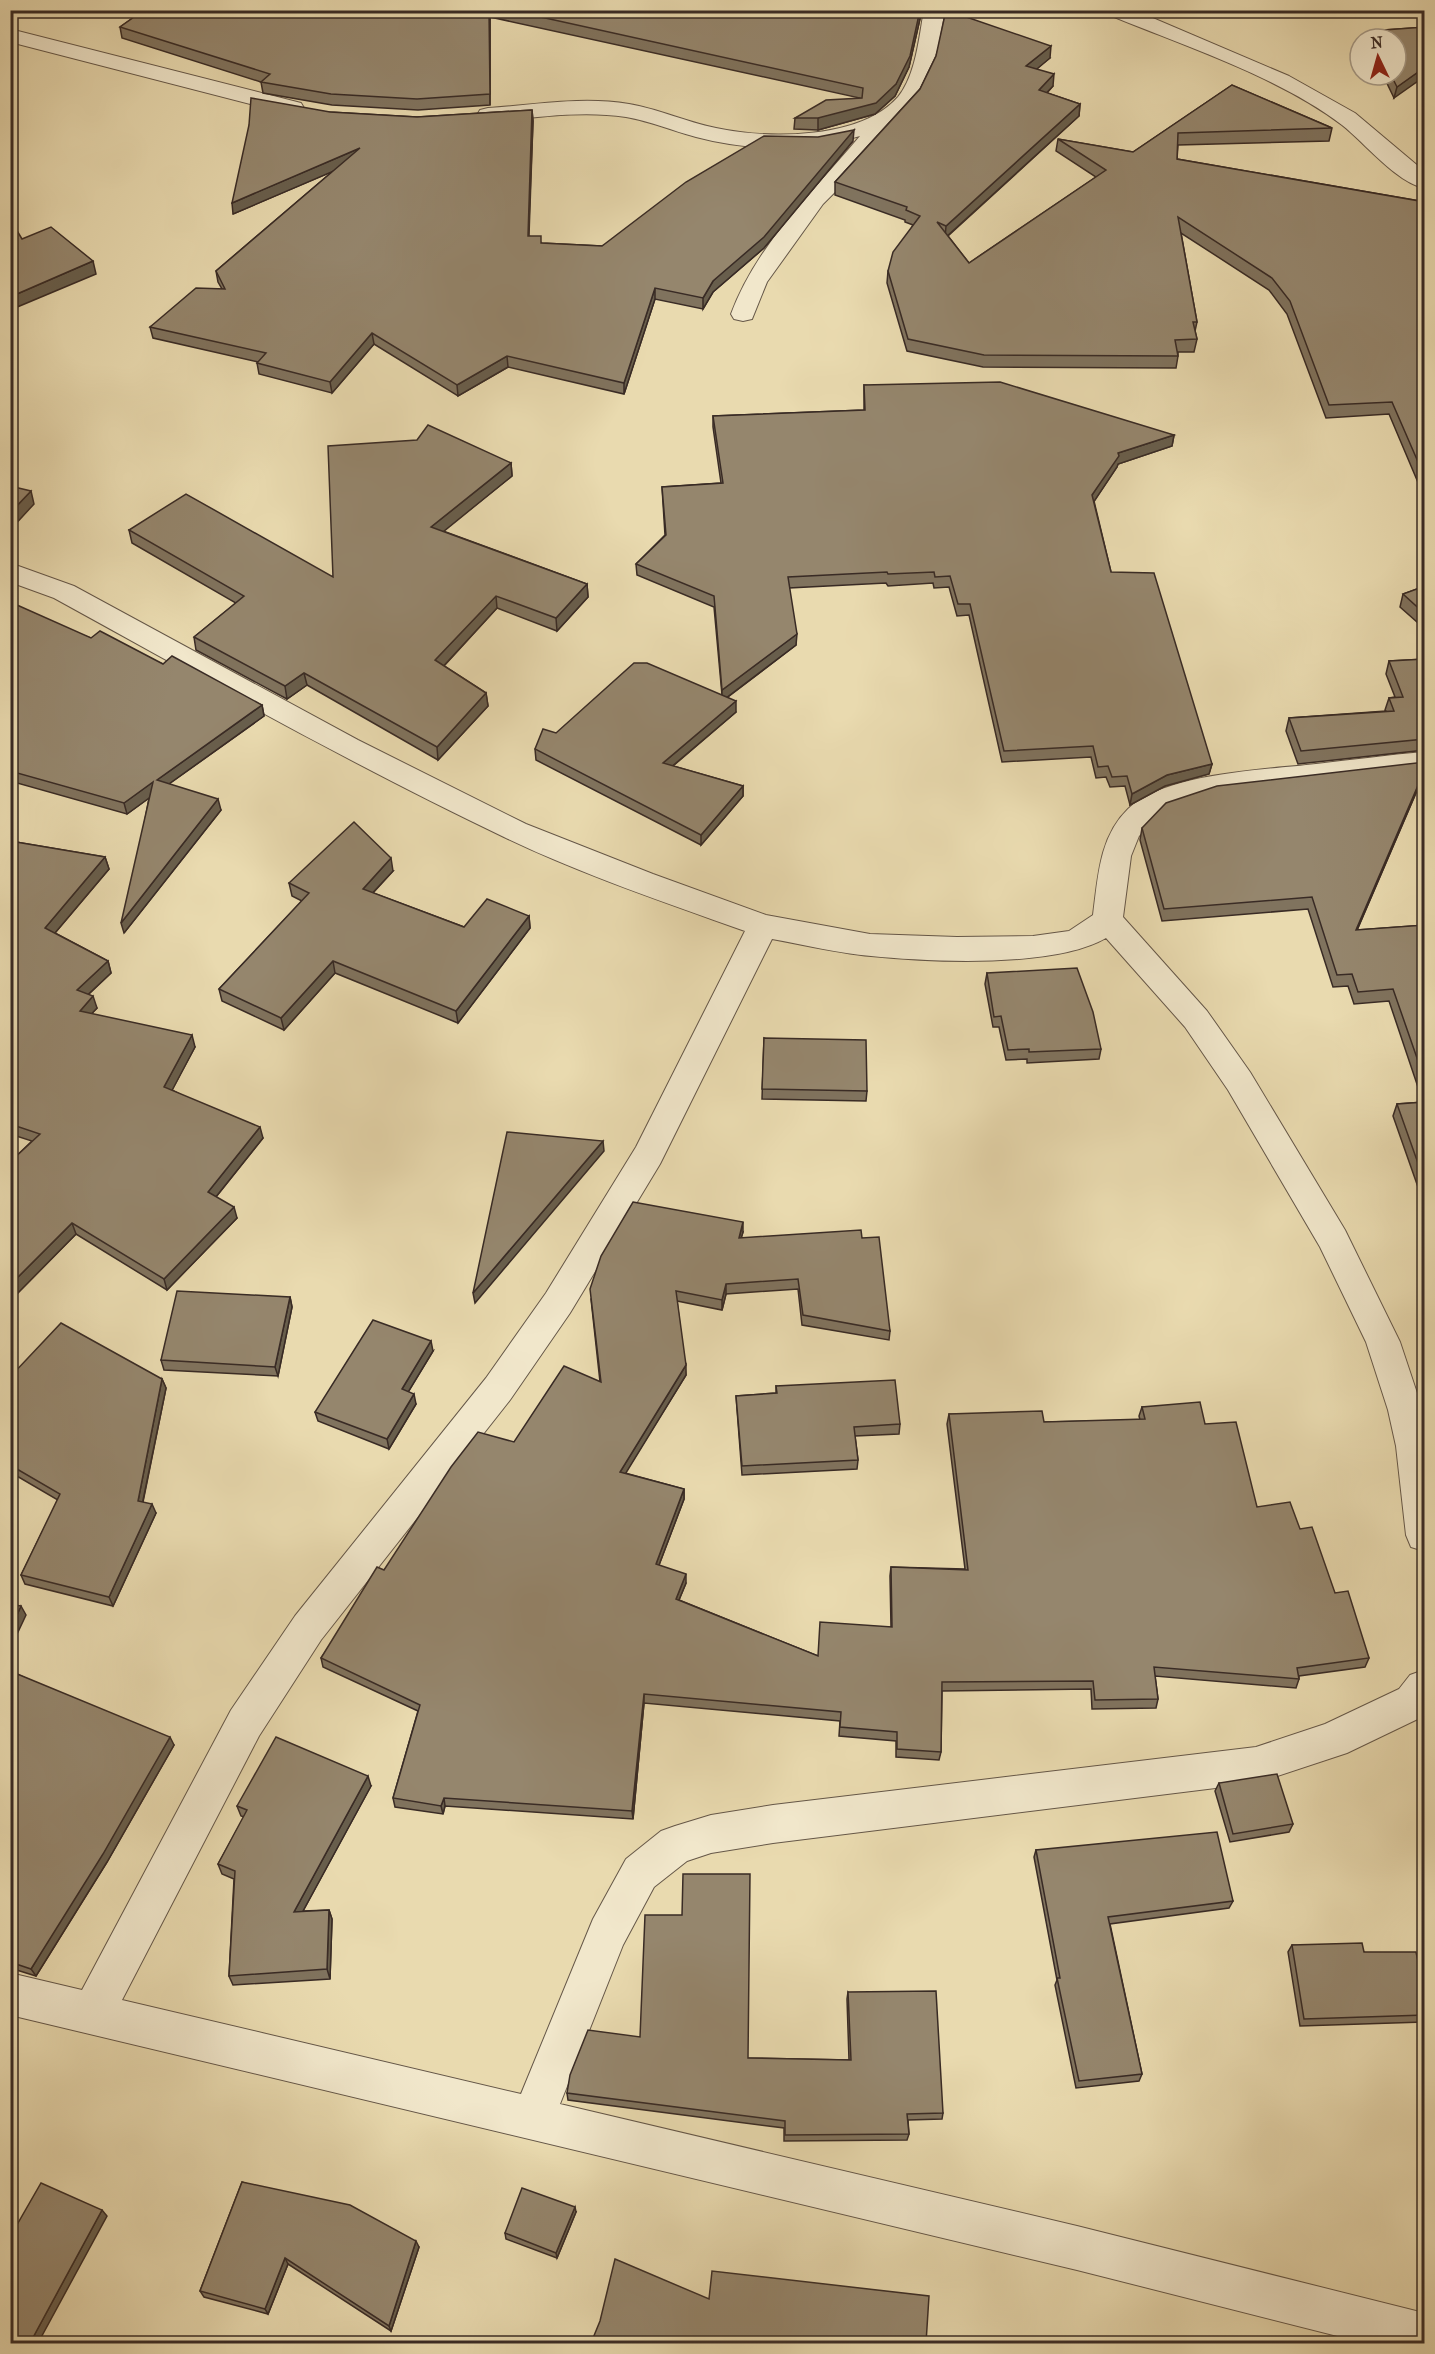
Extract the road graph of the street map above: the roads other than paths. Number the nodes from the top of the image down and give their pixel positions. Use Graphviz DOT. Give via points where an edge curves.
graph roads {
  1 [pos="935,10"];
  2 [pos="1114,10"];
  3 [pos="10,35"];
  4 [pos="309,111"];
  5 [pos="464,116"];
  6 [pos="884,121"];
  7 [pos="1425,181"];
  8 [pos="743,314"];
  9 [pos="10,572"];
  10 [pos="1425,762"];
  11 [pos="1107,920"];
  12 [pos="763,926"];
  13 [pos="1419,1450"];
  14 [pos="1425,1535"];
  15 [pos="1425,1688"];
  16 [pos="10,1994"];
  17 [pos="93,2013"];
  18 [pos="533,2118"];
  19 [pos="1425,2335"];
  1 -- 6 [label="street" via="922,68 906,100"];
  2 -- 7 [label="street" via="1283,80 1337,112"];
  3 -- 4 [label="street"];
  5 -- 6 [label="street" via="616,109 719,136 768,139 818,139"];
  6 -- 8 [label="street" via="816,199 755,282"];
  9 -- 12 [label="street" via="64,592 348,747 516,831"];
  10 -- 11 [label="street" via="1214,786 1152,806 1125,832 1116,856"];
  11 -- 12 [label="street" via="1076,941 1034,947 870,945"];
  11 -- 13 [label="street" via="1196,1019 1289,1162 1383,1342"];
  12 -- 17 [label="street" via="648,1155 558,1303 414,1499 308,1628 245,1723"];
  13 -- 14 [label="street"];
  15 -- 18 [label="street" via="1413,1702 1333,1740 1256,1765 773,1824 711,1834 675,1845 640,1873 607,1933"];
  16 -- 17 [label="street"];
  17 -- 18 [label="street"];
  18 -- 19 [label="street"];
}
